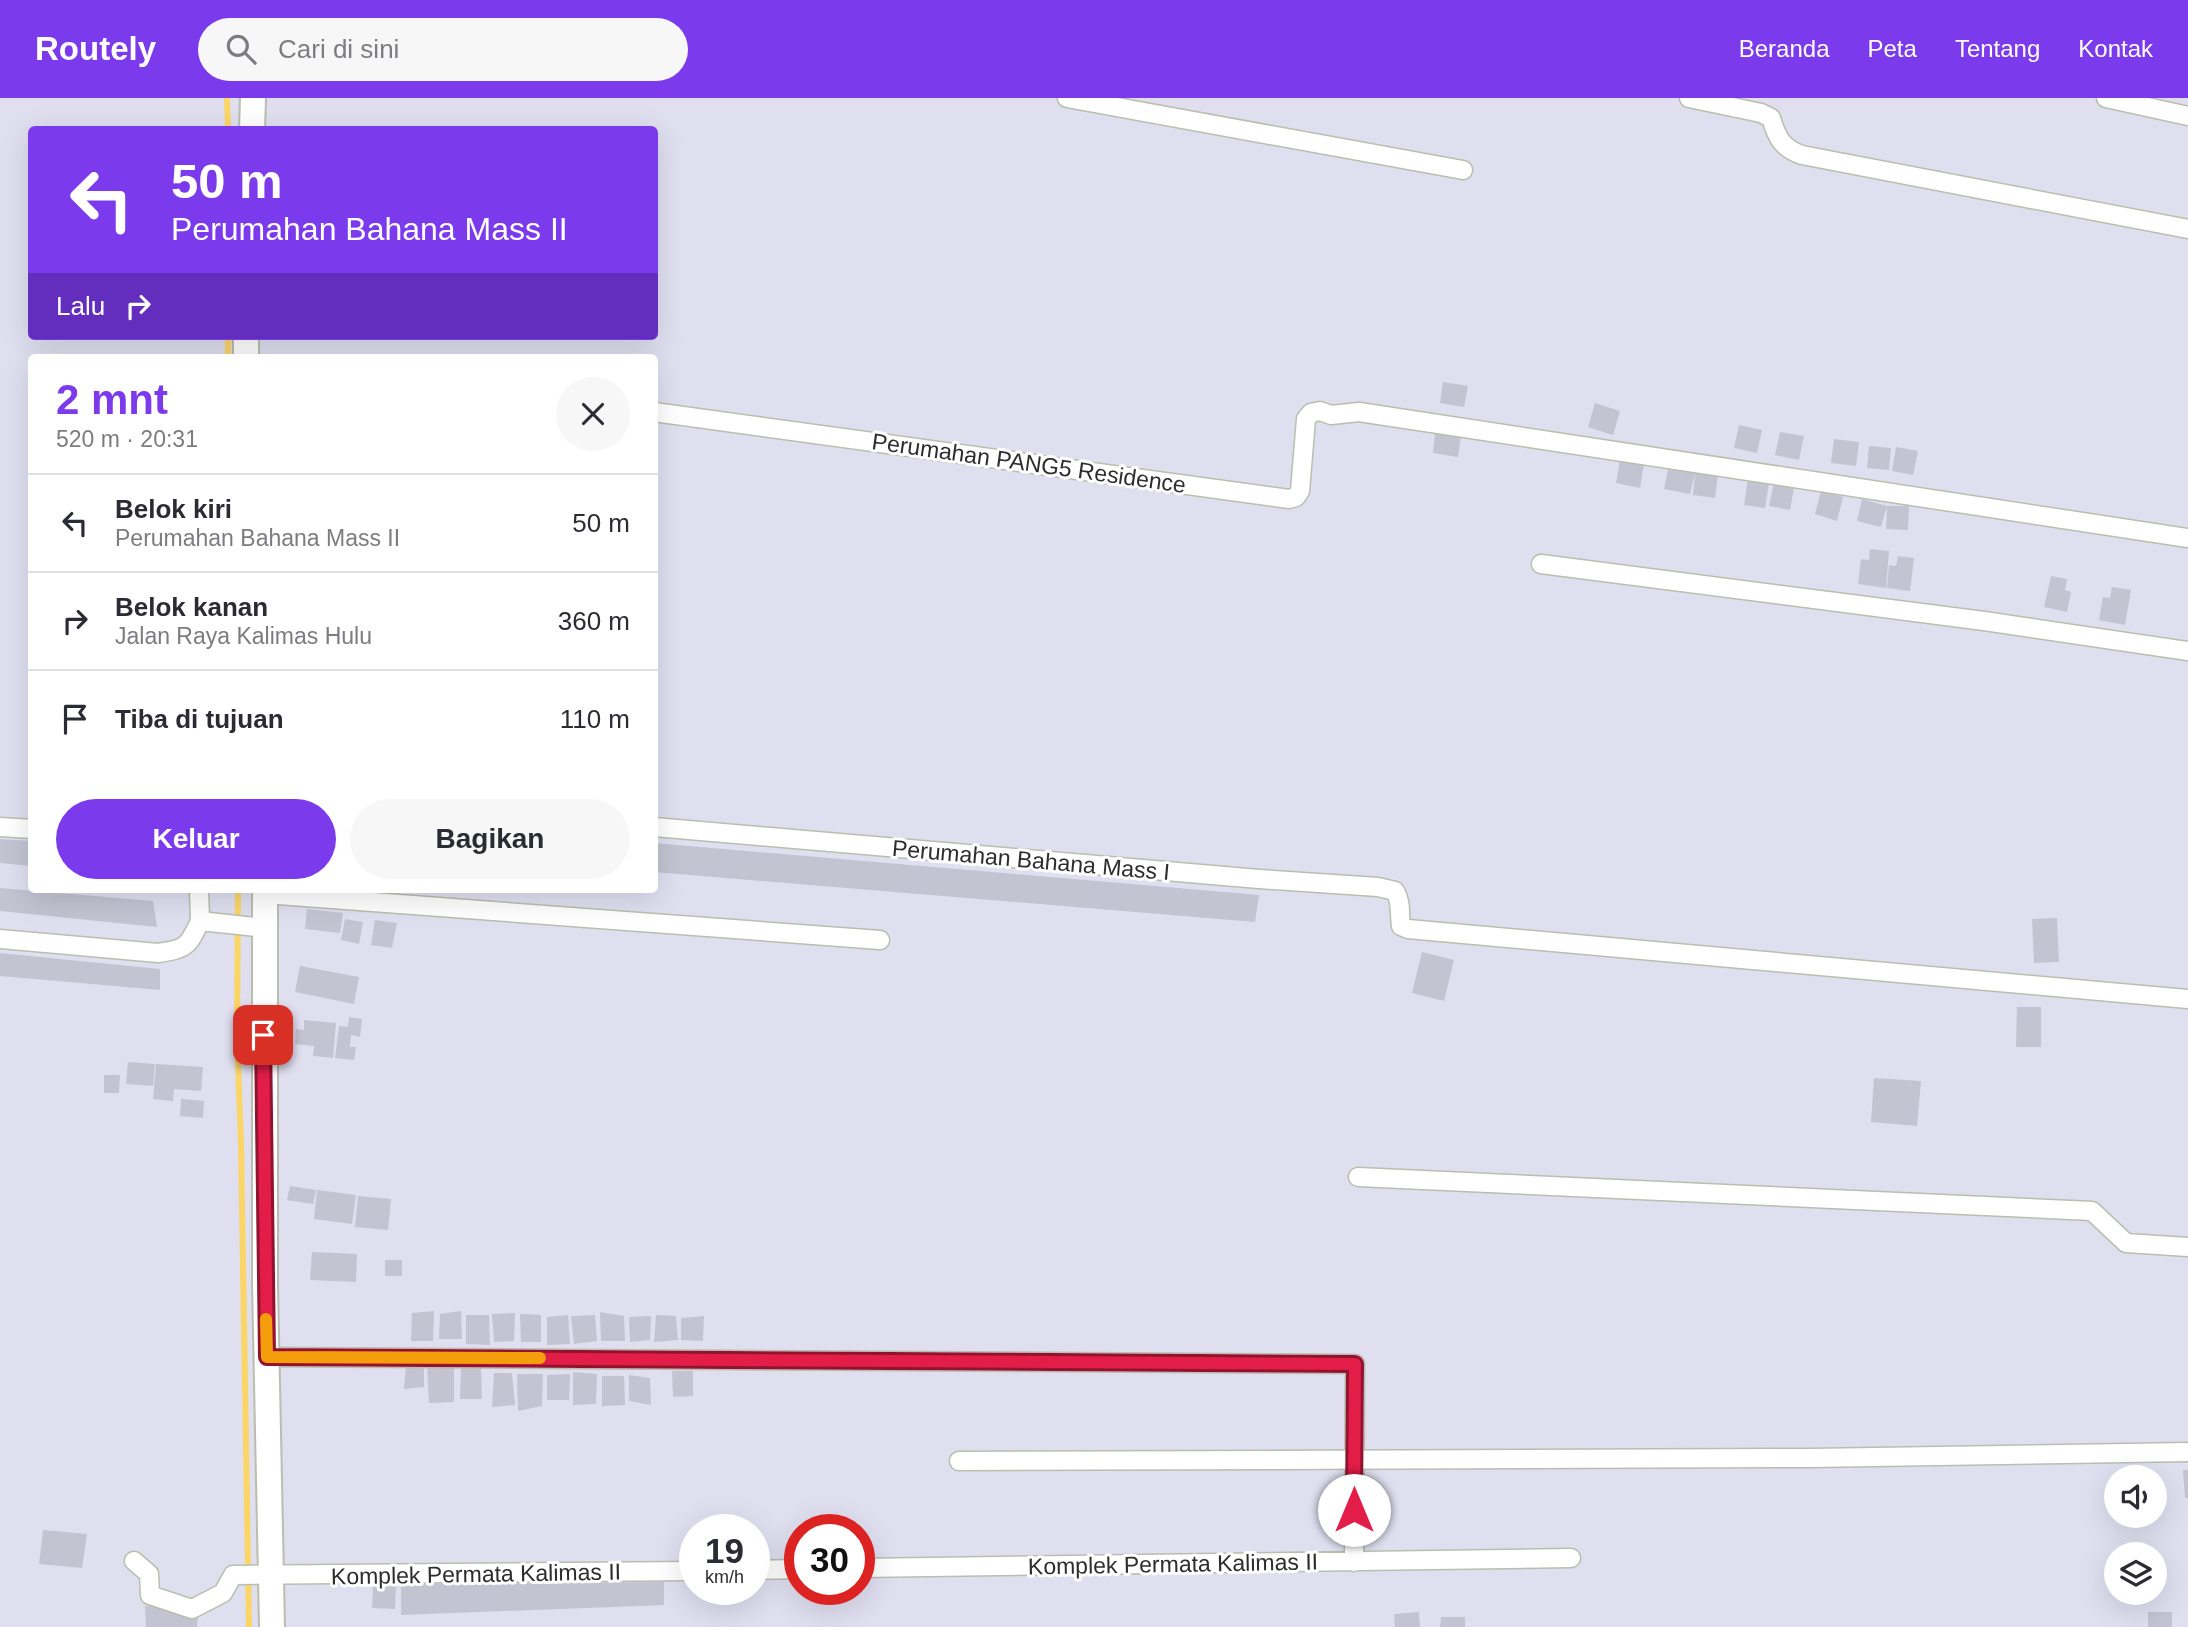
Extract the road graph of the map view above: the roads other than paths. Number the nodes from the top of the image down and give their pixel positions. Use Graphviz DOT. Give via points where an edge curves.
graph roads {
  1 [pos="253,98"];
  2 [pos="1067,98"];
  3 [pos="1689,98"];
  4 [pos="2106,98"];
  5 [pos="2188,116"];
  6 [pos="252,126"];
  7 [pos="1463,170"];
  8 [pos="2188,229"];
  9 [pos="658,413"];
  10 [pos="2188,538"];
  11 [pos="1541,564"];
  12 [pos="2188,651"];
  13 [pos="0,827"];
  14 [pos="658,827"];
  15 [pos="28,830"];
  16 [pos="199,893"];
  17 [pos="264,893"];
  18 [pos="290,893"];
  19 [pos="201,921"];
  20 [pos="248,927"];
  21 [pos="0,939"];
  22 [pos="880,940"];
  23 [pos="2188,999"];
  24 [pos="1358,1177"];
  25 [pos="2188,1247"];
  26 [pos="267,1357"];
  27 [pos="2188,1452"];
  28 [pos="1355,1459"];
  29 [pos="959,1461"];
  30 [pos="1571,1558"];
  31 [pos="134,1561"];
  32 [pos="1354,1562"];
  33 [pos="875,1568"];
  34 [pos="679,1571"];
  35 [pos="256,1576"];
  36 [pos="272,1627"];
  1 -- 6 [label="street"];
  2 -- 7 [label="street"];
  3 -- 8 [label="street" via="1771,118 1783,145 1802,155"];
  4 -- 5 [label="street"];
  9 -- 10 [label="street, Perumahan PANG5 Residence" via="1289,499 1300,491 1311,412 1359,412"];
  11 -- 12 [label="street"];
  13 -- 15 [label="street"];
  14 -- 23 [label="street, Perumahan Bahana Mass I" via="1378,887 1392,889 1400,902 1401,926 1408,929"];
  16 -- 19 [label="street"];
  17 -- 20 [label="street"];
  18 -- 22 [label="street"];
  19 -- 20 [label="street"];
  19 -- 21 [label="street" via="182,949 158,953"];
  20 -- 26 [label="street" via="263,1049"];
  24 -- 25 [label="street" via="2092,1211 2126,1243"];
  26 -- 28 [label="street" via="1355,1364"];
  26 -- 35 [label="street" via="268,1540"];
  27 -- 28 [label="street"];
  28 -- 29 [label="street"];
  28 -- 32 [label="street"];
  30 -- 32 [label="street, Komplek Permata Kalimas II"];
  31 -- 35 [label="street" via="149,1574 150,1595 192,1609 223,1593 233,1575"];
  32 -- 33 [label="street, Komplek Permata Kalimas II"];
  34 -- 35 [label="street, Komplek Permata Kalimas II"];
  35 -- 36 [label="street"];
}
